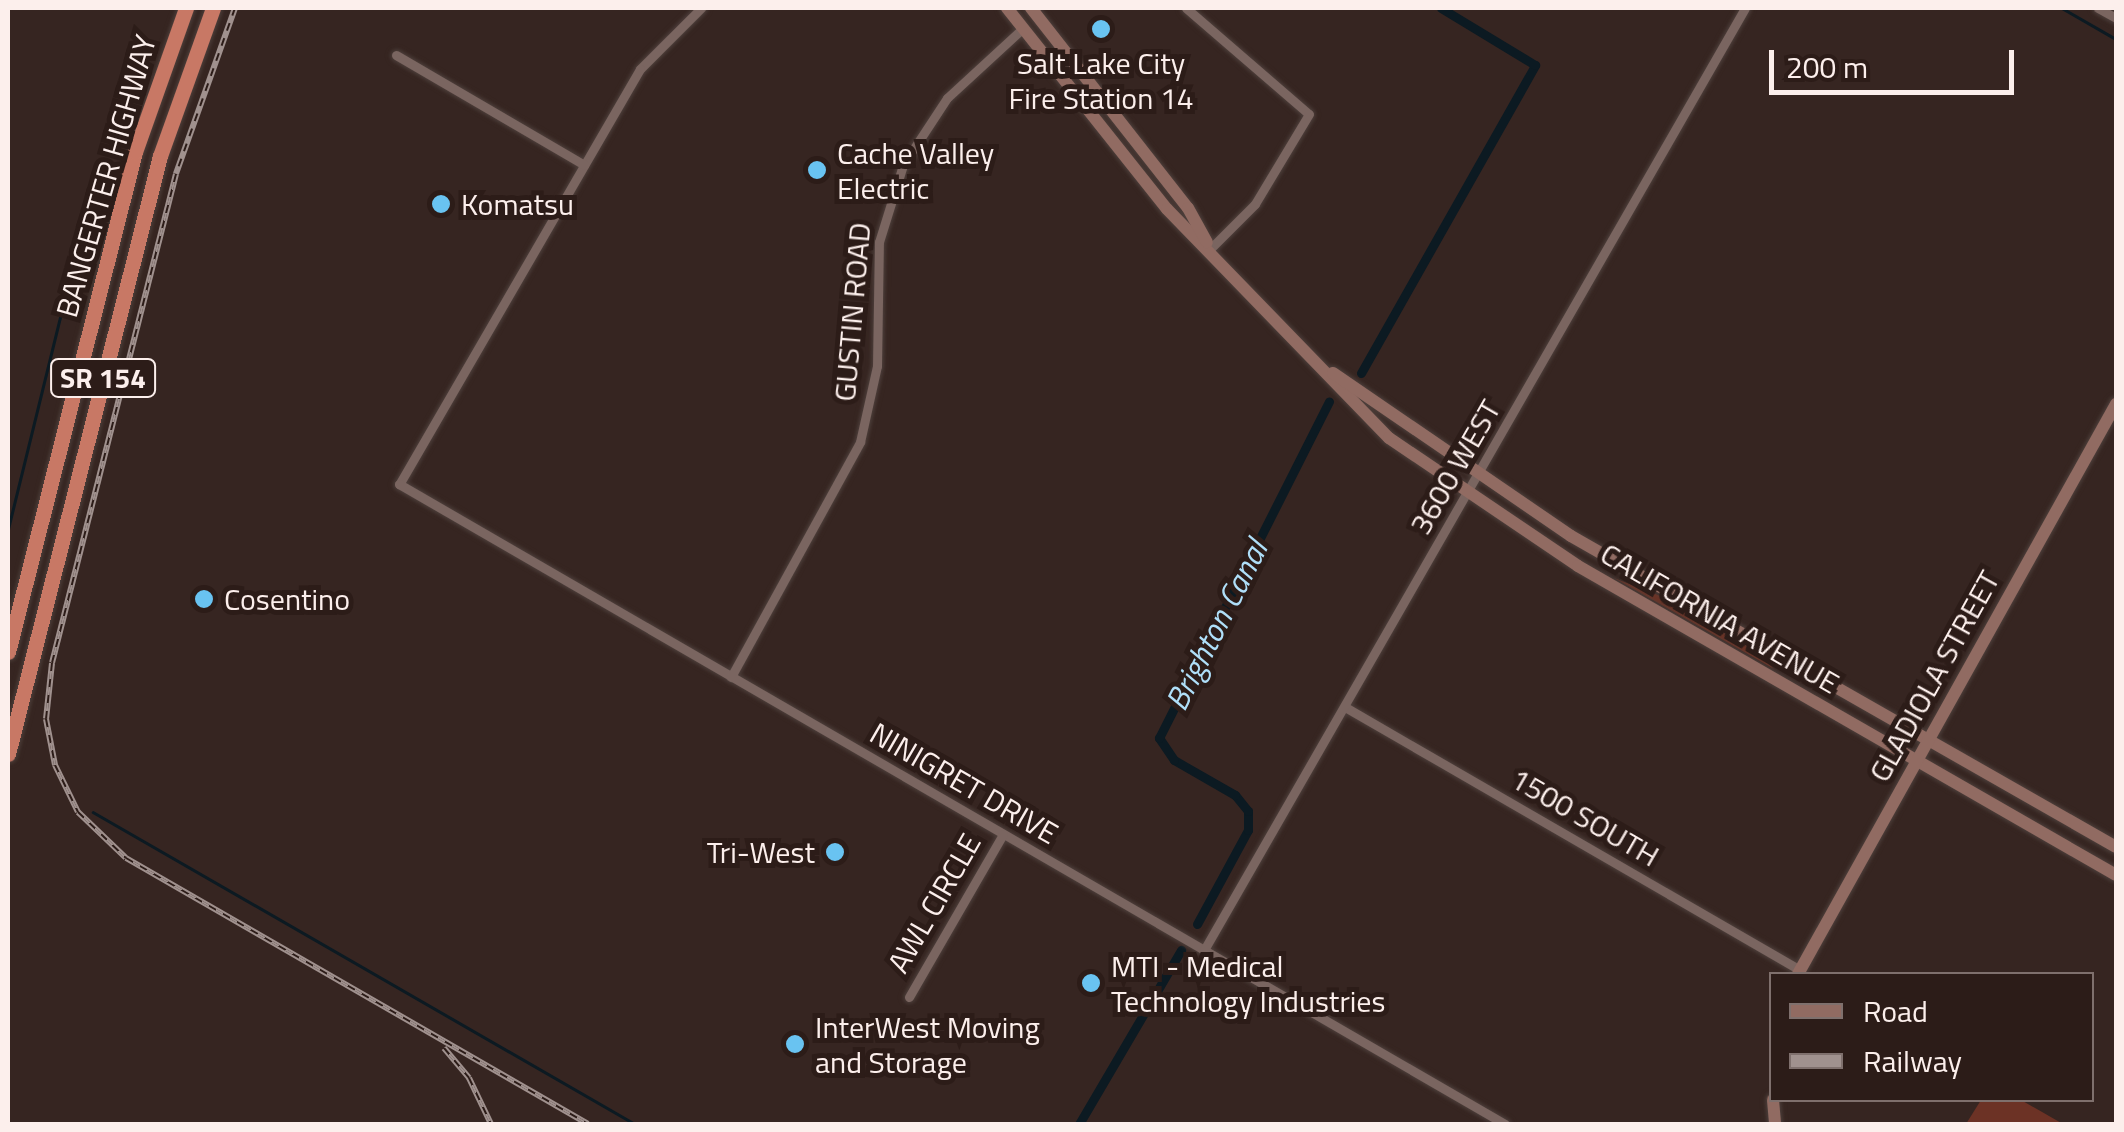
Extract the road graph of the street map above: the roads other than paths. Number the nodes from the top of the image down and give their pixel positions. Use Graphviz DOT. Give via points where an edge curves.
graph roads {
  1 [pos="186,8"];
  2 [pos="213,8"];
  3 [pos="701,8"];
  4 [pos="1008,8"];
  5 [pos="1186,8"];
  6 [pos="1746,8"];
  7 [pos="2098,8"];
  8 [pos="1039,10"];
  9 [pos="2116,18"];
  10 [pos="1023,28"];
  11 [pos="396,55"];
  12 [pos="584,164"];
  13 [pos="1210,249"];
  14 [pos="1326,369"];
  15 [pos="2116,404"];
  16 [pos="1479,477"];
  17 [pos="1467,496"];
  18 [pos="1608,557"];
  19 [pos="1596,576"];
  20 [pos="8,652"];
  21 [pos="1793,662"];
  22 [pos="731,677"];
  23 [pos="1782,682"];
  24 [pos="1345,707"];
  25 [pos="1927,740"];
  26 [pos="8,754"];
  27 [pos="1917,760"];
  28 [pos="1003,834"];
  29 [pos="2102,839"];
  30 [pos="2116,847"];
  31 [pos="2091,860"];
  32 [pos="2116,874"];
  33 [pos="1204,950"];
  34 [pos="1799,972"];
  35 [pos="909,997"];
  36 [pos="1505,1124"];
  1 -- 20 [label="highway, BANGERTER HIGHWAY / SR 154" via="135,152"];
  2 -- 26 [label="highway, BANGERTER HIGHWAY / SR 154" via="155,174"];
  3 -- 12 [label="street" via="652,51"];
  4 -- 10 [label="main road, CALIFORNIA AVENUE"];
  5 -- 13 [label="street" via="1310,114 1255,204"];
  6 -- 16 [label="street, 3600 WEST"];
  7 -- 9 [label="street"];
  8 -- 10 [label="main road"];
  8 -- 13 [label="main road, CALIFORNIA AVENUE" via="1188,208"];
  10 -- 13 [label="main road, CALIFORNIA AVENUE" via="1162,204"];
  10 -- 22 [label="street, GUSTIN ROAD" via="946,98 903,165 880,242 876,366 860,442"];
  11 -- 12 [label="street"];
  12 -- 22 [label="street, NINIGRET DRIVE" via="398,484"];
  13 -- 14 [label="main road, CALIFORNIA AVENUE"];
  14 -- 16 [label="main road, CALIFORNIA AVENUE"];
  14 -- 17 [label="main road, CALIFORNIA AVENUE" via="1361,414"];
  15 -- 25 [label="main road, GLADIOLA STREET"];
  16 -- 17 [label="street, 3600 WEST"];
  16 -- 18 [label="main road, CALIFORNIA AVENUE"];
  17 -- 19 [label="main road, CALIFORNIA AVENUE"];
  17 -- 24 [label="street, 3600 WEST"];
  18 -- 19 [label="main road"];
  18 -- 21 [label="main road, CALIFORNIA AVENUE"];
  19 -- 23 [label="main road, CALIFORNIA AVENUE"];
  21 -- 23 [label="main road"];
  21 -- 25 [label="main road, CALIFORNIA AVENUE"];
  22 -- 28 [label="street, NINIGRET DRIVE"];
  23 -- 27 [label="main road, CALIFORNIA AVENUE"];
  24 -- 33 [label="street, 3600 WEST"];
  24 -- 34 [label="street, 1500 SOUTH"];
  25 -- 27 [label="main road, GLADIOLA STREET"];
  25 -- 29 [label="main road, CALIFORNIA AVENUE"];
  27 -- 31 [label="main road, CALIFORNIA AVENUE"];
  27 -- 34 [label="main road, GLADIOLA STREET"];
  28 -- 33 [label="street, NINIGRET DRIVE"];
  28 -- 35 [label="street, AWL CIRCLE"];
  29 -- 30 [label="main road, CALIFORNIA AVENUE"];
  29 -- 31 [label="main road"];
  31 -- 32 [label="main road, CALIFORNIA AVENUE"];
  33 -- 36 [label="street, NINIGRET DRIVE"];
}
